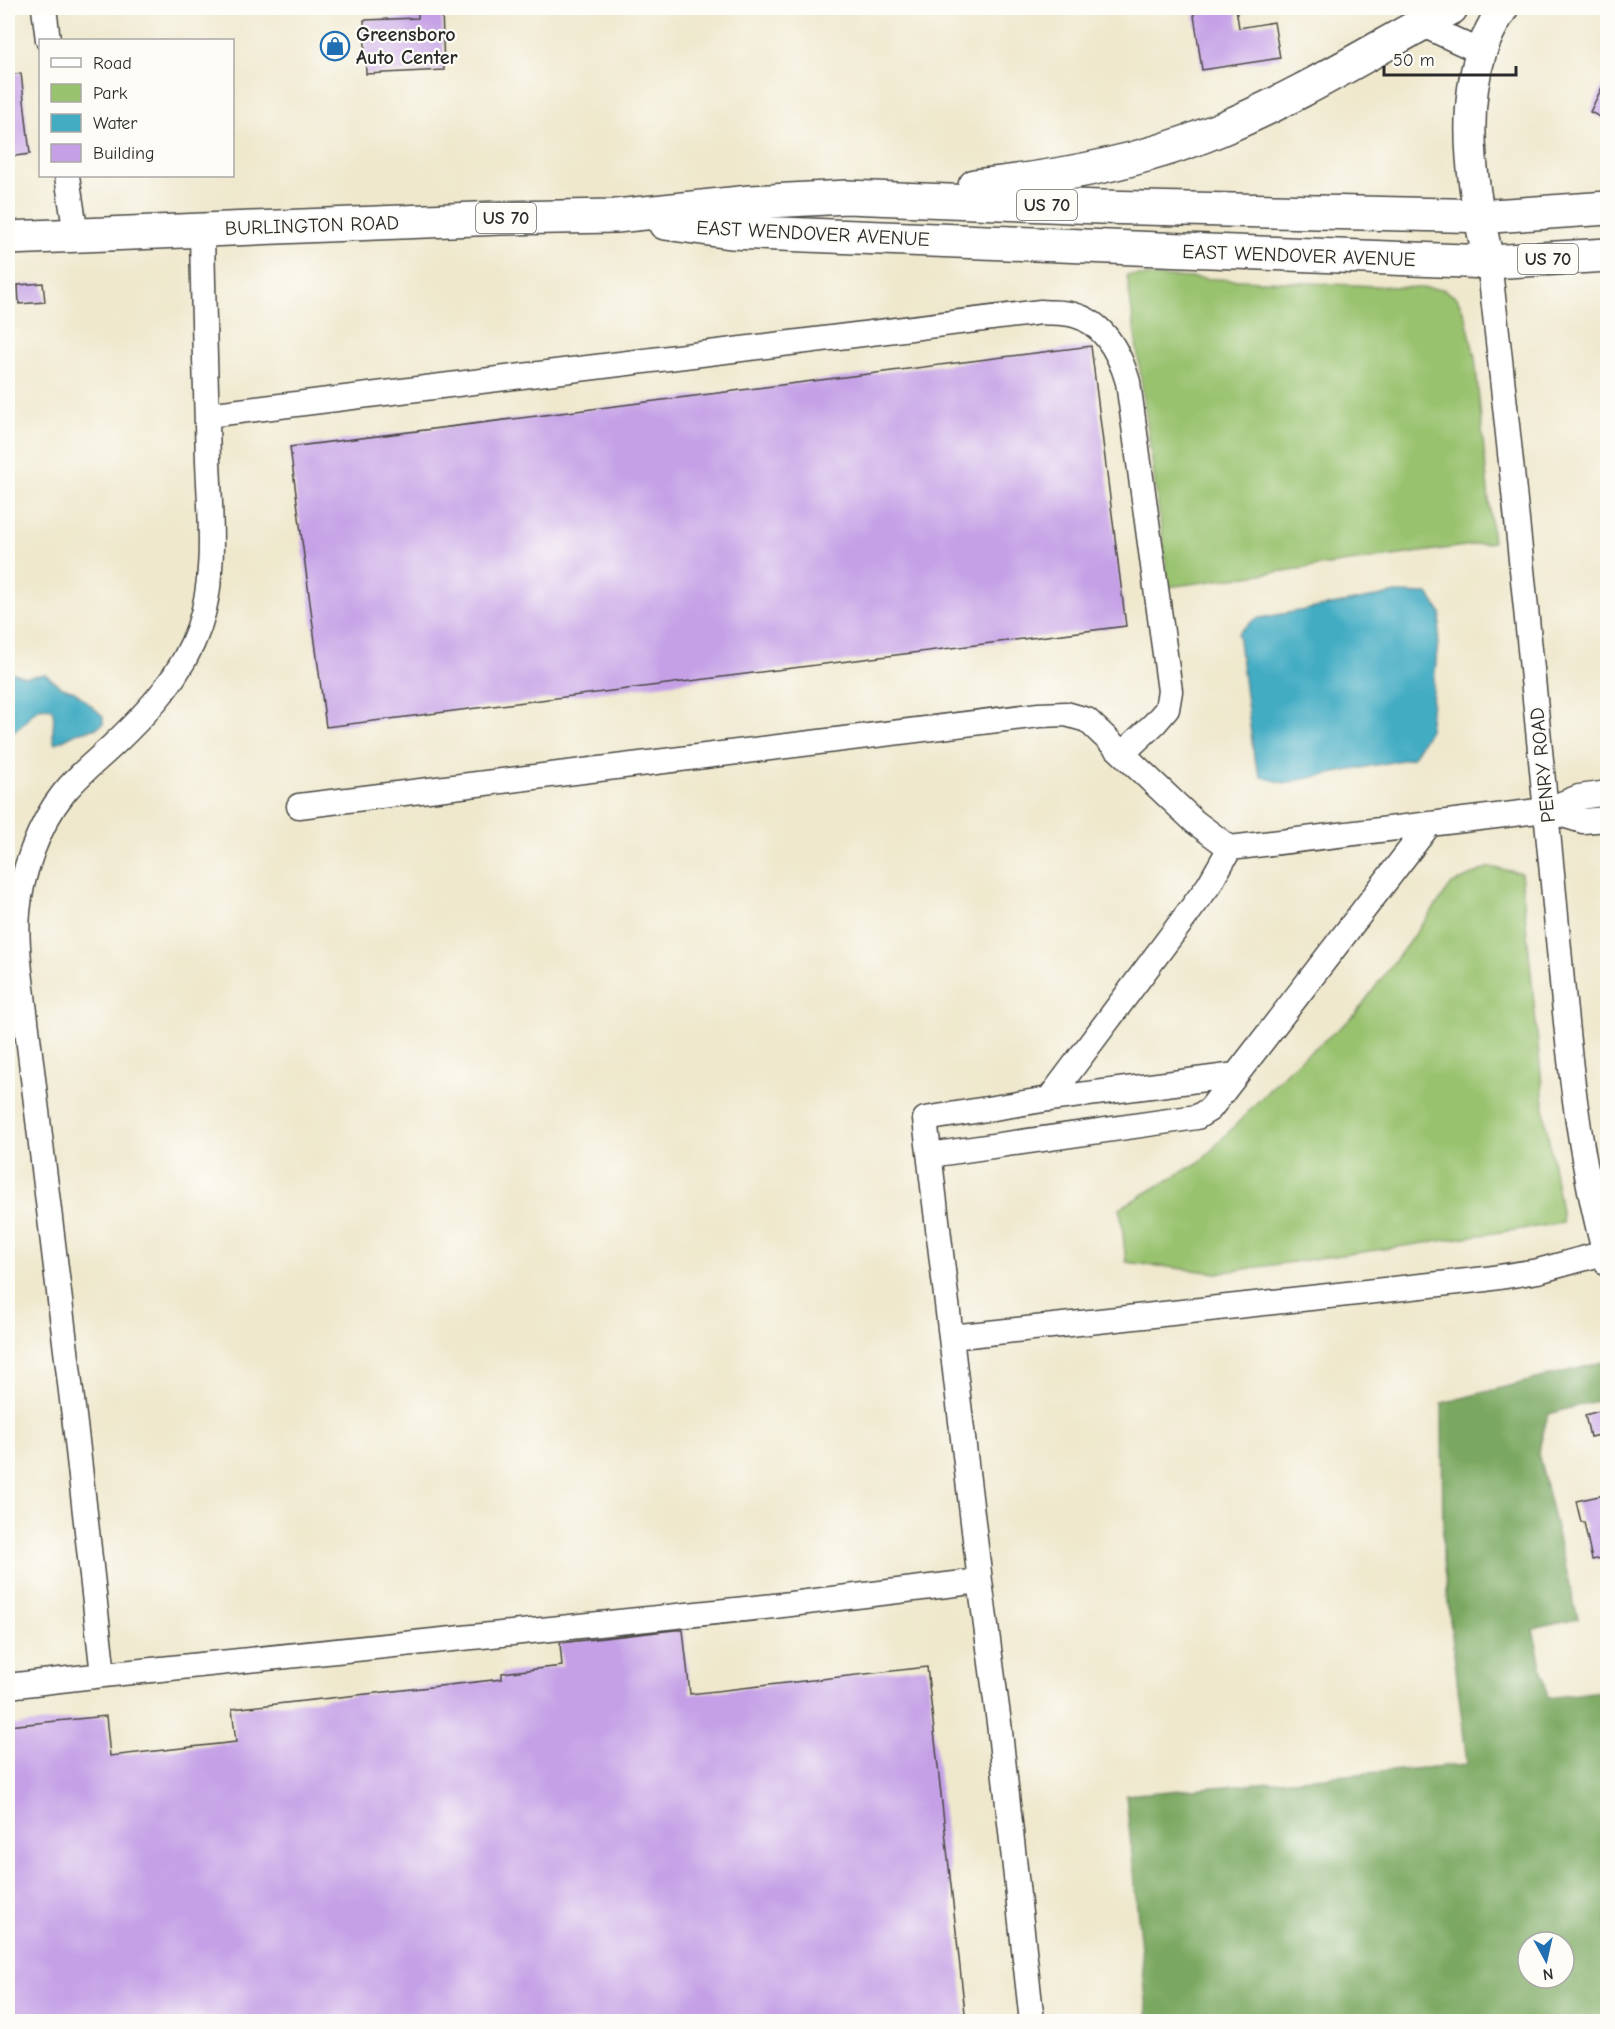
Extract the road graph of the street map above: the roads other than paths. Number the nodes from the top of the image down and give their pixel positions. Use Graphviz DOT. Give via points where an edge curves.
graph roads {
  1 [pos="44,8"];
  2 [pos="1451,8"];
  3 [pos="1503,8"];
  4 [pos="1522,8"];
  5 [pos="1421,24"];
  6 [pos="48,39"];
  7 [pos="1481,52"];
  8 [pos="67,177"];
  9 [pos="847,197"];
  10 [pos="1608,208"];
  11 [pos="616,216"];
  12 [pos="1485,216"];
  13 [pos="202,229"];
  14 [pos="76,235"];
  15 [pos="8,238"];
  16 [pos="1608,255"];
  17 [pos="1489,262"];
  18 [pos="207,415"];
  19 [pos="1123,753"];
  20 [pos="1608,792"];
  21 [pos="299,806"];
  22 [pos="1546,810"];
  23 [pos="1608,819"];
  24 [pos="1429,825"];
  25 [pos="1230,848"];
  26 [pos="1236,1075"];
  27 [pos="1049,1099"];
  28 [pos="930,1155"];
  29 [pos="1606,1259"];
  30 [pos="951,1337"];
  31 [pos="980,1581"];
  32 [pos="103,1675"];
  33 [pos="8,1686"];
  34 [pos="1032,2022"];
  1 -- 6 [label="street"];
  2 -- 5 [label="highway"];
  3 -- 7 [label="main road"];
  4 -- 12 [label="main road" via="1499,58 1492,88"];
  5 -- 7 [label="street"];
  5 -- 9 [label="highway" via="1251,116 1141,157 1018,182"];
  7 -- 12 [label="main road" via="1470,119"];
  8 -- 14 [label="street"];
  9 -- 11 [label="highway, EAST WENDOVER AVENUE / US 70"];
  9 -- 12 [label="highway, EAST WENDOVER AVENUE / US 70"];
  10 -- 12 [label="highway, EAST WENDOVER AVENUE / US 70"];
  11 -- 13 [label="highway, BURLINGTON ROAD / US 70"];
  11 -- 17 [label="highway, EAST WENDOVER AVENUE / US 70" via="731,232"];
  12 -- 17 [label="main road"];
  13 -- 14 [label="highway, BURLINGTON ROAD / US 70"];
  13 -- 18 [label="street"];
  14 -- 15 [label="highway, BURLINGTON ROAD / US 70"];
  16 -- 17 [label="highway, EAST WENDOVER AVENUE / US 70"];
  17 -- 22 [label="street, PENRY ROAD"];
  18 -- 19 [label="street" via="1041,312 1074,315 1092,324 1110,341 1128,382 1170,692 1167,710"];
  18 -- 32 [label="street" via="211,547 205,608 198,630 169,686 153,706 62,795 33,849 18,910 16,940"];
  19 -- 21 [label="street" via="1087,720 1066,714 1039,715"];
  19 -- 25 [label="street" via="1195,822"];
  20 -- 22 [label="street" via="1579,796"];
  22 -- 23 [label="street" via="1583,821"];
  22 -- 24 [label="street"];
  22 -- 29 [label="street, PENRY ROAD" via="1577,1110"];
  24 -- 25 [label="street"];
  24 -- 26 [label="street"];
  25 -- 27 [label="street" via="1209,885"];
  26 -- 27 [label="street"];
  26 -- 28 [label="street" via="1210,1109 1197,1117"];
  27 -- 28 [label="street" via="925,1119"];
  28 -- 30 [label="street"];
  29 -- 30 [label="street" via="1486,1279"];
  30 -- 31 [label="street"];
  31 -- 32 [label="street"];
  31 -- 34 [label="street"];
  32 -- 33 [label="street"];
}
